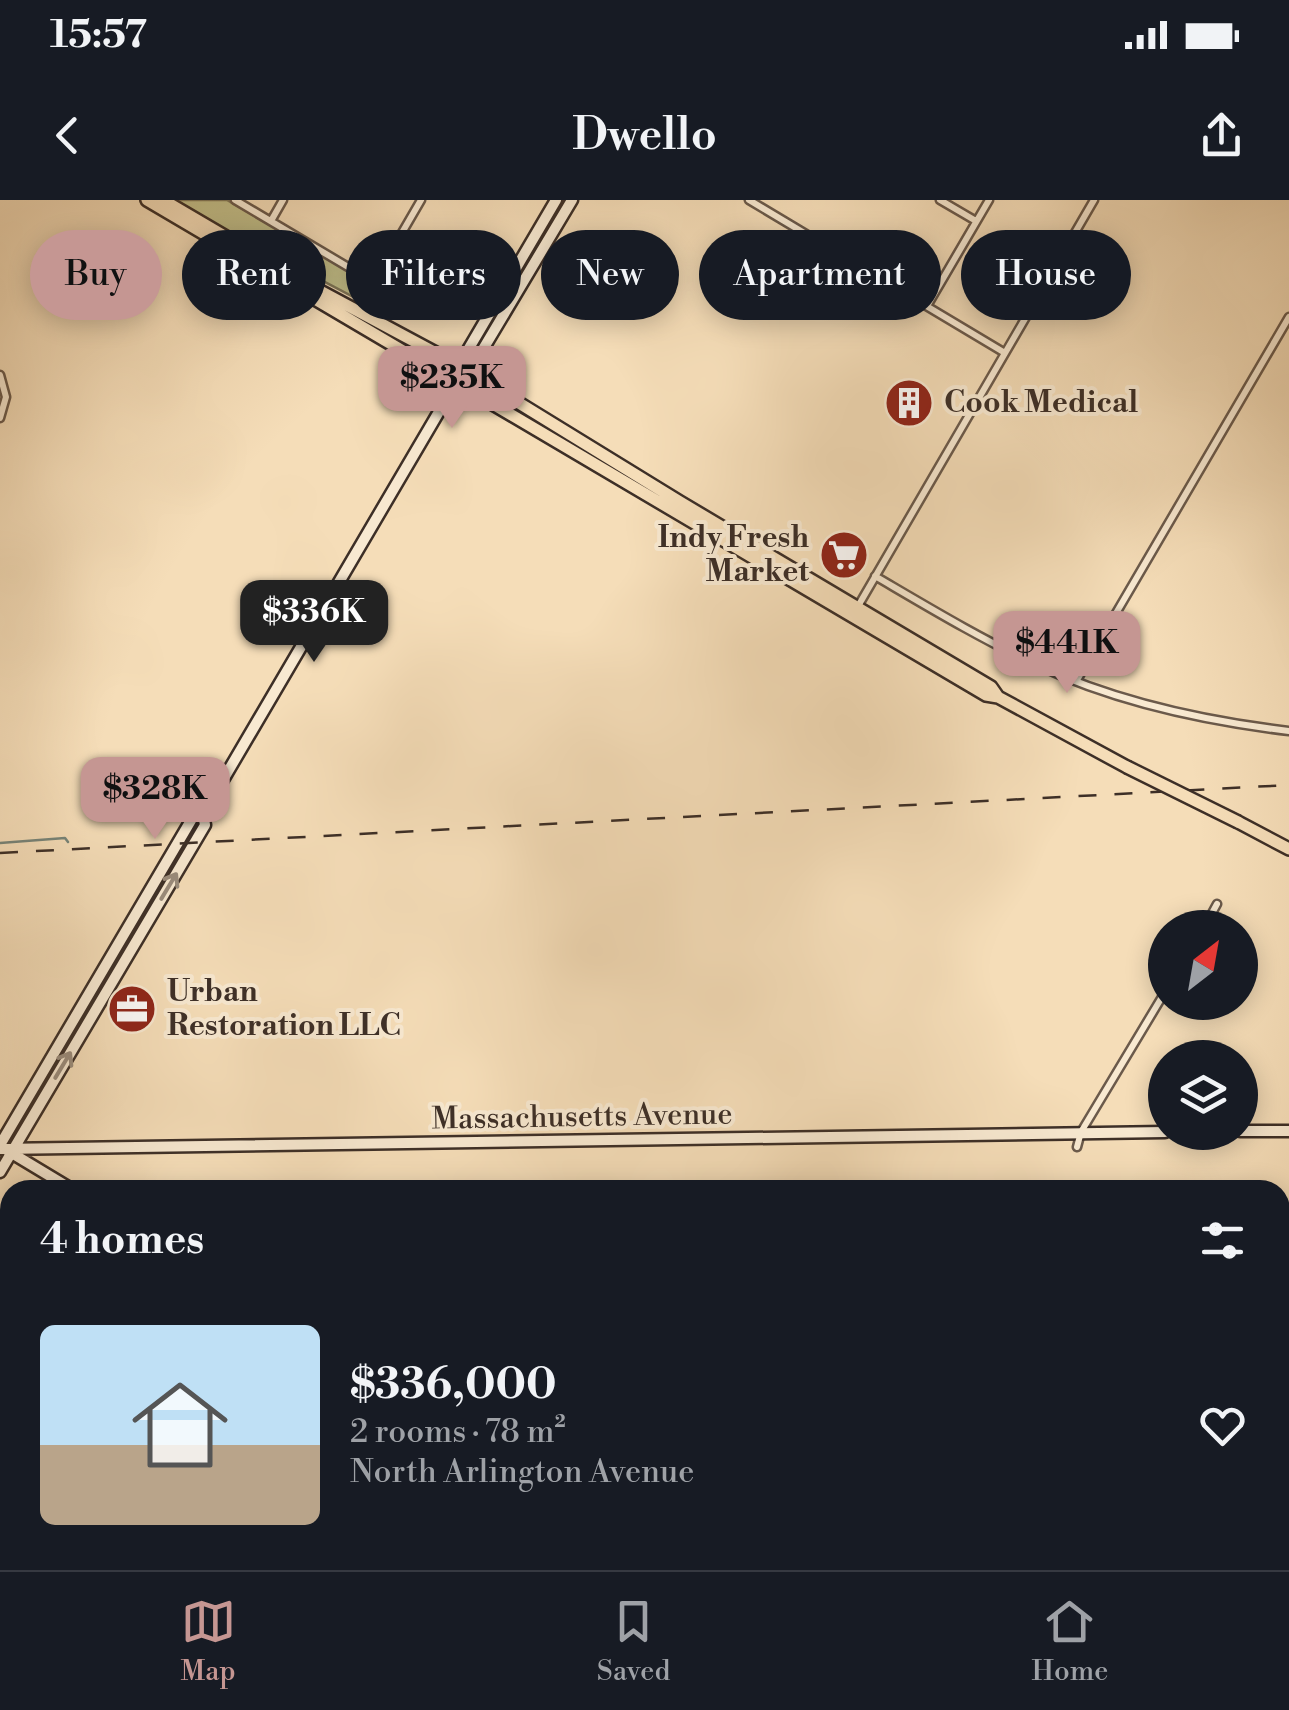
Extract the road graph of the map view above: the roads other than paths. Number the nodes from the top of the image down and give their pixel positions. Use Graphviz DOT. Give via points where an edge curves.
graph roads {
  1 [pos="147,200"];
  2 [pos="163,200"];
  3 [pos="235,200"];
  4 [pos="284,200"];
  5 [pos="421,200"];
  6 [pos="556,200"];
  7 [pos="572,200"];
  8 [pos="749,200"];
  9 [pos="940,200"];
  10 [pos="988,200"];
  11 [pos="1094,200"];
  12 [pos="271,221"];
  13 [pos="976,222"];
  14 [pos="404,230"];
  15 [pos="799,230"];
  16 [pos="346,265"];
  17 [pos="941,282"];
  18 [pos="941,314"];
  19 [pos="1289,316"];
  20 [pos="1005,353"];
  21 [pos="458,366"];
  22 [pos="470,374"];
  23 [pos="0,375"];
  24 [pos="457,381"];
  25 [pos="0,418"];
  26 [pos="875,576"];
  27 [pos="855,614"];
  28 [pos="1077,680"];
  29 [pos="1289,731"];
  30 [pos="1289,849"];
  31 [pos="1218,904"];
  32 [pos="1214,910"];
  33 [pos="1148,1020"];
  34 [pos="1289,1131"];
  35 [pos="1081,1132"];
  36 [pos="1148,1132"];
  37 [pos="1258,1132"];
  38 [pos="1077,1147"];
  39 [pos="5,1149"];
  40 [pos="0,1172"];
  41 [pos="56,1180"];
  1 -- 24 [label="main road"];
  2 -- 21 [label="main road"];
  3 -- 12 [label="street"];
  4 -- 12 [label="street"];
  5 -- 14 [label="street"];
  6 -- 21 [label="main road"];
  7 -- 22 [label="main road"];
  8 -- 15 [label="street"];
  9 -- 13 [label="street"];
  10 -- 13 [label="street"];
  11 -- 20 [label="street"];
  12 -- 16 [label="street"];
  13 -- 17 [label="street"];
  18 -- 20 [label="street"];
  19 -- 28 [label="street"];
  20 -- 26 [label="street"];
  21 -- 22 [label="main road"];
  21 -- 24 [label="main road"];
  22 -- 24 [label="main road"];
  22 -- 27 [label="main road"];
  23 -- 25 [label="street" via="6,397"];
  24 -- 27 [label="main road"];
  24 -- 39 [label="main road" via="203,814 193,817"];
  26 -- 27 [label="street"];
  26 -- 28 [label="street" via="969,631"];
  27 -- 30 [label="main road, bridge" via="986,695"];
  28 -- 29 [label="street" via="1178,710"];
  31 -- 32 [label="street"];
  33 -- 35 [label="street"];
  34 -- 37 [label="main road"];
  35 -- 36 [label="main road, Massachusetts Avenue"];
  35 -- 38 [label="street"];
  35 -- 39 [label="main road, Massachusetts Avenue"];
  39 -- 40 [label="main road"];
  39 -- 41 [label="main road"];
}
